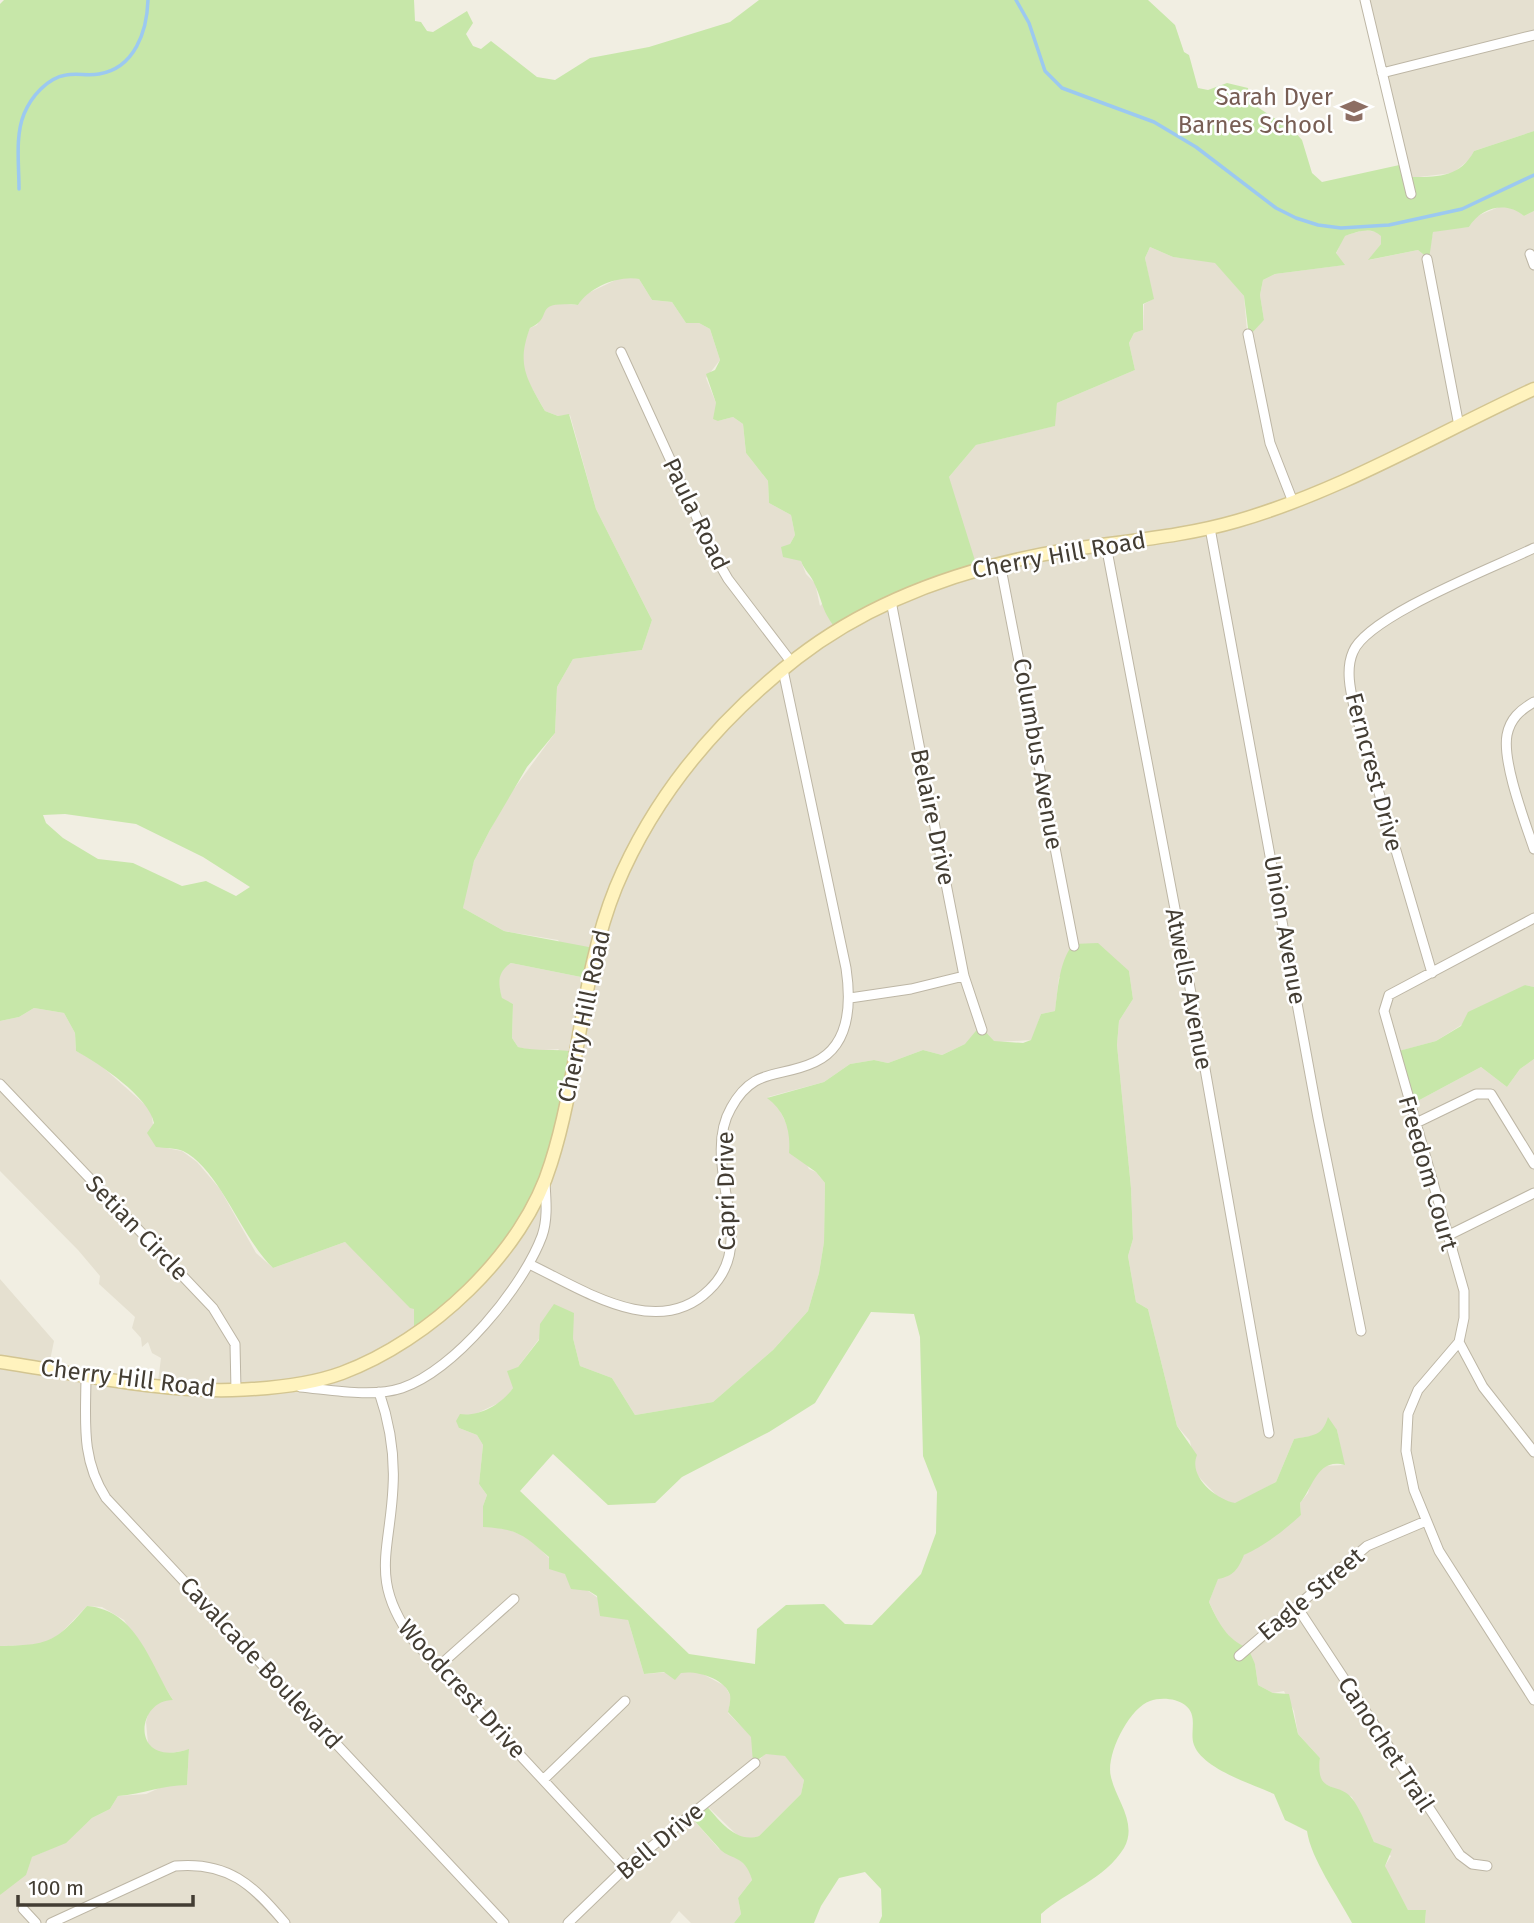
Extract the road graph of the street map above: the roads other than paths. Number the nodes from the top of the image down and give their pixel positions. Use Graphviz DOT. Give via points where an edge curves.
graph roads {
  1 [pos="1365,0"];
  2 [pos="1534,34"];
  3 [pos="1382,73"];
  4 [pos="1411,194"];
  5 [pos="1531,254"];
  6 [pos="1427,259"];
  7 [pos="1534,265"];
  8 [pos="1248,334"];
  9 [pos="621,352"];
  10 [pos="1534,389"];
  11 [pos="1459,426"];
  12 [pos="1293,502"];
  13 [pos="1210,528"];
  14 [pos="1107,545"];
  15 [pos="1534,548"];
  16 [pos="1000,563"];
  17 [pos="891,601"];
  18 [pos="787,666"];
  19 [pos="1534,702"];
  20 [pos="1534,849"];
  21 [pos="1534,918"];
  22 [pos="1074,946"];
  23 [pos="1432,973"];
  24 [pos="964,976"];
  25 [pos="850,998"];
  26 [pos="982,1030"];
  27 [pos="0,1084"];
  28 [pos="1414,1124"];
  29 [pos="1534,1164"];
  30 [pos="544,1181"];
  31 [pos="1534,1193"];
  32 [pos="1447,1236"];
  33 [pos="529,1264"];
  34 [pos="1362,1331"];
  35 [pos="1459,1342"];
  36 [pos="0,1362"];
  37 [pos="86,1374"];
  38 [pos="281,1385"];
  39 [pos="236,1390"];
  40 [pos="379,1392"];
  41 [pos="1269,1433"];
  42 [pos="1534,1452"];
  43 [pos="1426,1521"];
  44 [pos="514,1599"];
  45 [pos="1297,1607"];
  46 [pos="1239,1656"];
  47 [pos="439,1666"];
  48 [pos="1534,1700"];
  49 [pos="625,1701"];
  50 [pos="755,1763"];
  51 [pos="543,1780"];
  52 [pos="1487,1866"];
  53 [pos="625,1868"];
  54 [pos="23,1909"];
  55 [pos="36,1923"];
  56 [pos="51,1923"];
  57 [pos="285,1923"];
  58 [pos="504,1923"];
  59 [pos="568,1923"];
  1 -- 3 [label="street"];
  2 -- 3 [label="street"];
  3 -- 4 [label="street"];
  5 -- 7 [label="street"];
  6 -- 11 [label="street"];
  8 -- 12 [label="street" via="1270,443"];
  9 -- 18 [label="street, Paula Road" via="713,553"];
  10 -- 11 [label="main road, Cherry Hill Road"];
  11 -- 12 [label="main road, Cherry Hill Road"];
  12 -- 13 [label="main road, Cherry Hill Road"];
  13 -- 14 [label="main road, Cherry Hill Road"];
  13 -- 34 [label="street, Union Avenue" via="1318,1118"];
  14 -- 16 [label="main road, Cherry Hill Road"];
  14 -- 41 [label="street, Atwells Avenue"];
  15 -- 23 [label="street, Ferncrest Drive" via="1378,624 1353,652 1349,674 1355,711"];
  16 -- 17 [label="main road, Cherry Hill Road" via="936,581"];
  16 -- 22 [label="street, Columbus Avenue"];
  17 -- 18 [label="main road, Cherry Hill Road"];
  17 -- 24 [label="street, Belaire Drive"];
  18 -- 25 [label="street, Capri Drive"];
  18 -- 30 [label="main road, Cherry Hill Road" via="736,711 694,758 654,815 618,882 595,947 568,1096"];
  19 -- 20 [label="street" via="1518,712 1506,744"];
  21 -- 23 [label="street"];
  23 -- 28 [label="street, Freedom Court" via="1389,995 1384,1011"];
  24 -- 25 [label="street"];
  24 -- 26 [label="street, Belaire Drive"];
  25 -- 33 [label="street, Capri Drive" via="845,1028 831,1050 815,1062 755,1080 730,1109 720,1130 730,1255 721,1279 700,1299 685,1308 663,1311 617,1306"];
  27 -- 39 [label="street, Setian Circle" via="213,1308 235,1344"];
  28 -- 29 [label="street" via="1476,1094 1490,1094"];
  28 -- 32 [label="street, Freedom Court"];
  30 -- 33 [label="street" via="546,1219"];
  30 -- 38 [label="main road, Cherry Hill Road" via="515,1233 483,1274 425,1328 339,1374"];
  31 -- 32 [label="street"];
  32 -- 35 [label="street, Freedom Court" via="1464,1291"];
  33 -- 40 [label="street" via="494,1315 455,1353 411,1384"];
  35 -- 42 [label="street" via="1483,1387"];
  35 -- 43 [label="street" via="1424,1378 1408,1414 1406,1451"];
  36 -- 37 [label="main road, Cherry Hill Road"];
  37 -- 39 [label="main road, Cherry Hill Road" via="179,1388"];
  37 -- 58 [label="street, Cavalcade Boulevard" via="85,1442 106,1498"];
  38 -- 39 [label="main road, Cherry Hill Road"];
  38 -- 40 [label="street"];
  40 -- 47 [label="street, Woodcrest Drive" via="393,1452 384,1576 398,1619"];
  43 -- 45 [label="street, Eagle Street" via="1367,1546"];
  43 -- 48 [label="street" via="1449,1568"];
  44 -- 47 [label="street"];
  45 -- 46 [label="street, Eagle Street"];
  45 -- 52 [label="street, Canochet Trail" via="1460,1855 1472,1864"];
  47 -- 51 [label="street, Woodcrest Drive"];
  49 -- 51 [label="street"];
  50 -- 53 [label="street, Bell Drive"];
  51 -- 53 [label="street, Woodcrest Drive"];
  53 -- 59 [label="street, Bell Drive"];
  54 -- 55 [label="street"];
  56 -- 57 [label="street" via="175,1866 188,1865 214,1867 242,1880"];
}
